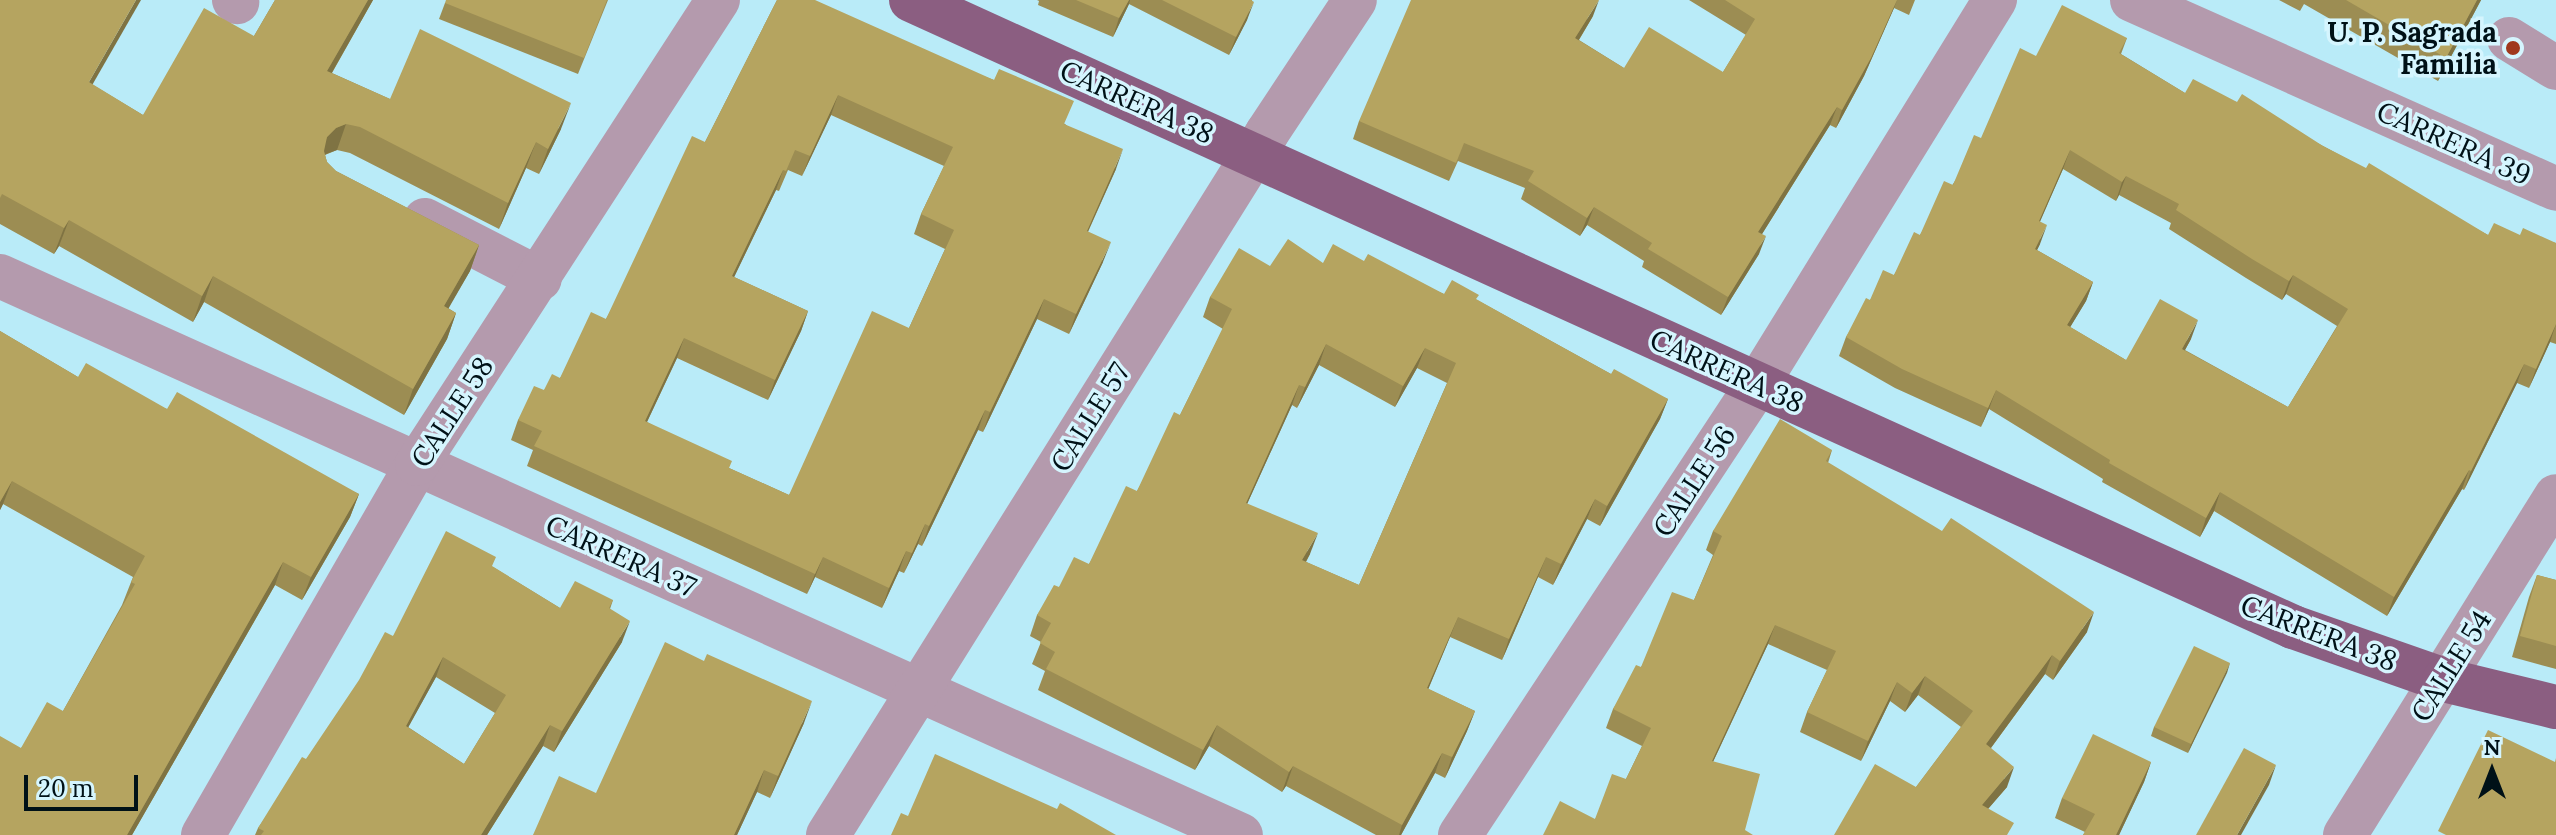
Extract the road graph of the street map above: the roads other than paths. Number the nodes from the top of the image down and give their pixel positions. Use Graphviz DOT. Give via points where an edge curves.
graph roads {
  1 [pos="718,0"];
  2 [pos="911,0"];
  3 [pos="1355,0"];
  4 [pos="1995,0"];
  5 [pos="2132,0"];
  6 [pos="2509,39"];
  7 [pos="2556,68"];
  8 [pos="1253,155"];
  9 [pos="2556,189"];
  10 [pos="392,203"];
  11 [pos="0,276"];
  12 [pos="540,279"];
  13 [pos="1757,385"];
  14 [pos="417,464"];
  15 [pos="2556,496"];
  16 [pos="2444,680"];
  17 [pos="920,690"];
  18 [pos="2556,707"];
  19 [pos="203,835"];
  20 [pos="828,835"];
  21 [pos="1241,835"];
  22 [pos="1460,835"];
  23 [pos="2345,835"];
  1 -- 12 [label="street, CALLE 58"];
  2 -- 8 [label="main road, CARRERA 38"];
  3 -- 8 [label="street, CALLE 57"];
  4 -- 13 [label="street, CALLE 56"];
  5 -- 9 [label="street, CARRERA 39"];
  6 -- 7 [label="street"];
  8 -- 13 [label="main road, CARRERA 38"];
  8 -- 17 [label="street, CALLE 57"];
  10 -- 12 [label="street"];
  11 -- 14 [label="street, CARRERA 37"];
  12 -- 14 [label="street, CALLE 58"];
  13 -- 16 [label="main road, CARRERA 38" via="2293,627"];
  13 -- 22 [label="street, CALLE 56"];
  14 -- 17 [label="street, CARRERA 37"];
  14 -- 19 [label="street, CALLE 58"];
  15 -- 16 [label="street, CALLE 54"];
  16 -- 18 [label="main road, CARRERA 38"];
  16 -- 23 [label="street, CALLE 54"];
  17 -- 20 [label="street, CALLE 57"];
  17 -- 21 [label="street, CARRERA 37"];
}
